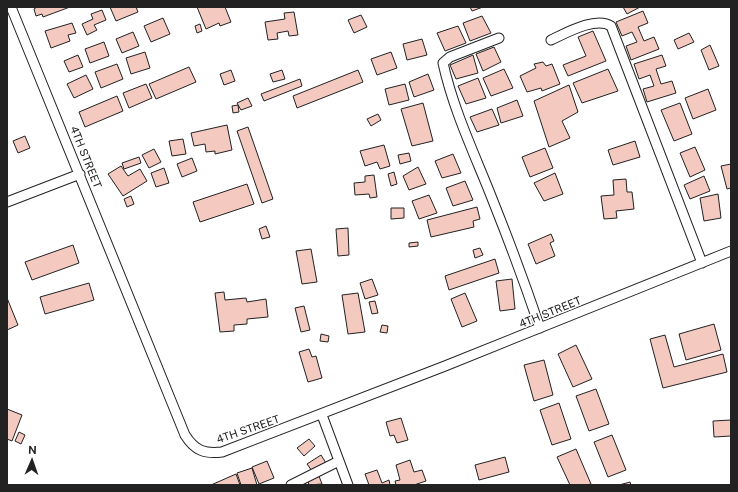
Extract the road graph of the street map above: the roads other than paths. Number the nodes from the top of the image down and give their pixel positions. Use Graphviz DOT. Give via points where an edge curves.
graph roads {
  1 [pos="11,7"];
  2 [pos="499,38"];
  3 [pos="551,40"];
  4 [pos="80,174"];
  5 [pos="7,202"];
  6 [pos="731,251"];
  7 [pos="702,263"];
  8 [pos="540,328"];
  9 [pos="322,415"];
  10 [pos="339,461"];
  11 [pos="291,485"];
  12 [pos="348,485"];
  1 -- 4 [label="street, 4TH STREET"];
  2 -- 8 [label="street" via="450,57 443,63 474,157 495,205"];
  3 -- 7 [label="street" via="596,22 611,26"];
  4 -- 5 [label="street"];
  4 -- 9 [label="street, 4TH STREET" via="191,445 200,451 222,452"];
  6 -- 7 [label="street, 4TH STREET"];
  7 -- 8 [label="street, 4TH STREET"];
  8 -- 9 [label="street, 4TH STREET"];
  9 -- 10 [label="street"];
  10 -- 11 [label="street"];
  10 -- 12 [label="street"];
}
